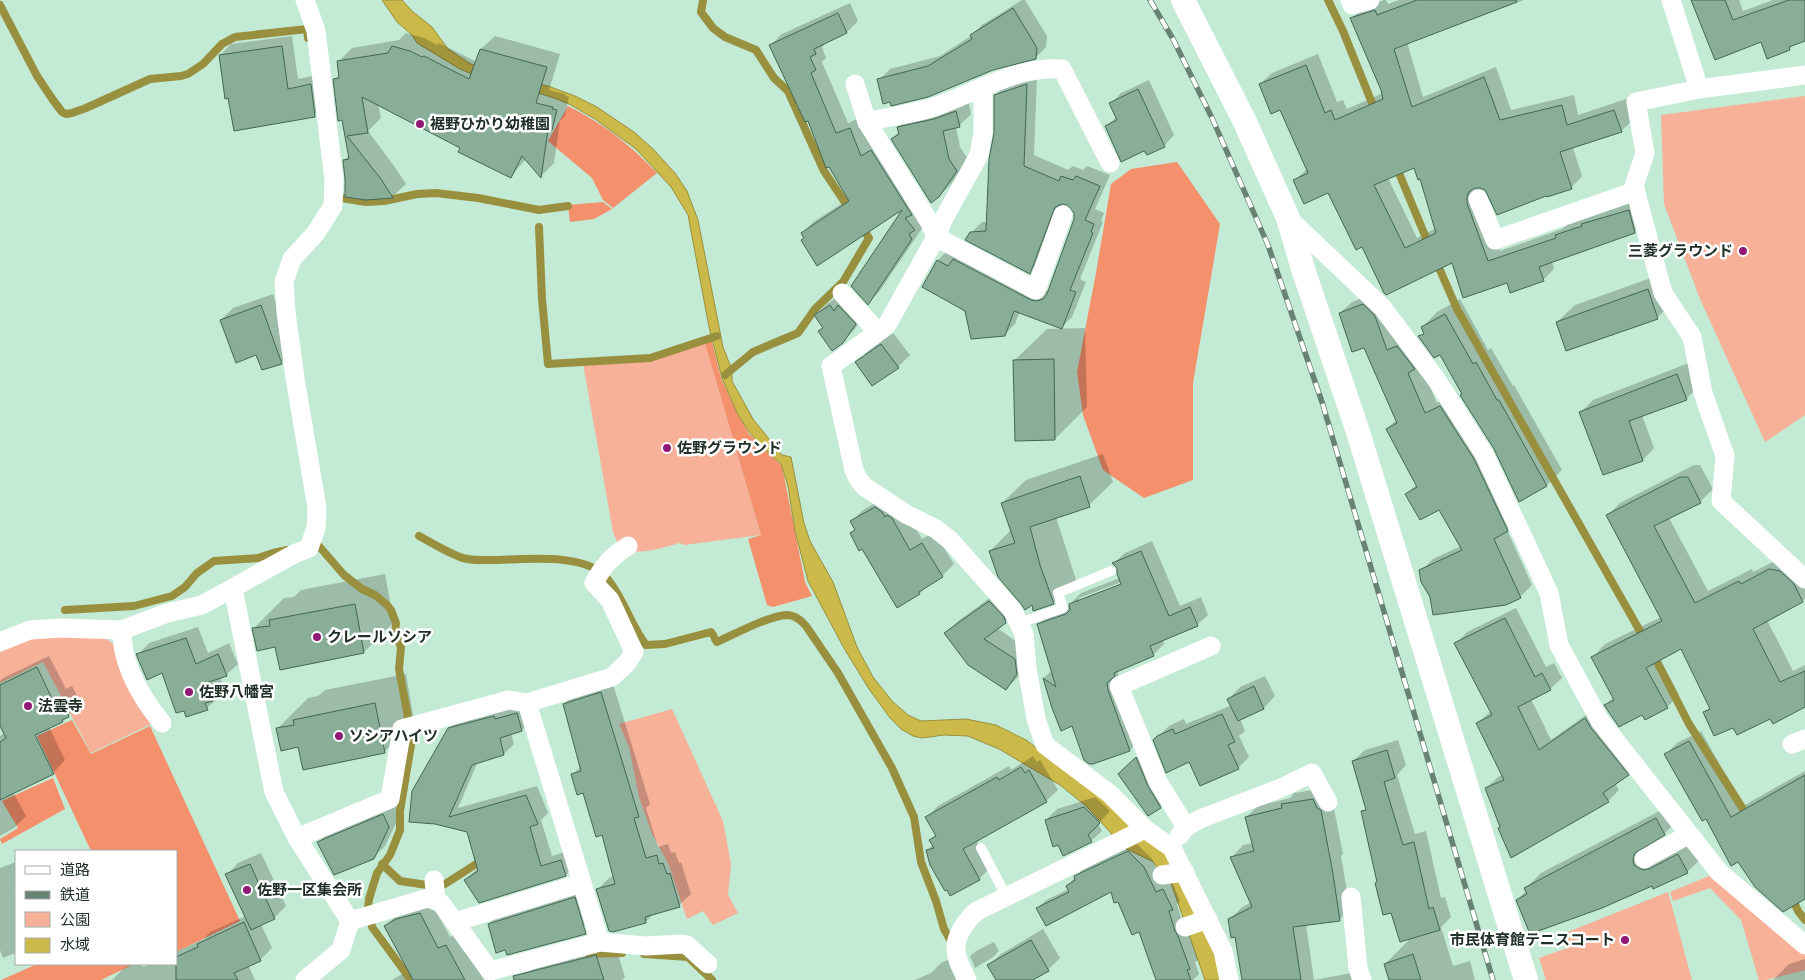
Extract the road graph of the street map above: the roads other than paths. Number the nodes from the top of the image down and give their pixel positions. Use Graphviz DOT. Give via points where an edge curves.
graph roads {
  1 [pos="305,0"];
  2 [pos="1183,0"];
  3 [pos="1350,0"];
  4 [pos="1370,0"];
  5 [pos="1671,0"];
  6 [pos="1805,75"];
  7 [pos="856,84"];
  8 [pos="983,87"];
  9 [pos="1699,89"];
  10 [pos="867,122"];
  11 [pos="1110,163"];
  12 [pos="1636,191"];
  13 [pos="1478,199"];
  14 [pos="1063,215"];
  15 [pos="1288,218"];
  16 [pos="936,237"];
  17 [pos="842,293"];
  18 [pos="878,332"];
  19 [pos="628,546"];
  20 [pos="1111,572"];
  21 [pos="1805,578"];
  22 [pos="233,589"];
  23 [pos="1019,623"];
  24 [pos="122,630"];
  25 [pos="0,642"];
  26 [pos="1211,646"];
  27 [pos="527,703"];
  28 [pos="162,722"];
  29 [pos="1328,802"];
  30 [pos="1186,827"];
  31 [pos="1145,829"];
  32 [pos="1688,835"];
  33 [pos="297,838"];
  34 [pos="981,848"];
  35 [pos="1172,848"];
  36 [pos="1644,860"];
  37 [pos="1185,872"];
  38 [pos="1162,874"];
  39 [pos="434,880"];
  40 [pos="582,883"];
  41 [pos="1006,896"];
  42 [pos="1351,897"];
  43 [pos="436,901"];
  44 [pos="1208,919"];
  45 [pos="350,921"];
  46 [pos="455,922"];
  47 [pos="1185,927"];
  48 [pos="600,942"];
  49 [pos="1805,946"];
  50 [pos="708,964"];
  51 [pos="492,975"];
  52 [pos="308,979"];
  53 [pos="967,980"];
  54 [pos="1229,980"];
  55 [pos="1362,980"];
  56 [pos="1526,980"];
  1 -- 22 [label="street" via="316,31 334,180 333,206 315,234 292,259 284,282 295,378 317,508 316,528 309,548"];
  2 -- 15 [label="street" via="1245,122"];
  3 -- 4 [label="street" via="1352,5"];
  5 -- 9 [label="street"];
  6 -- 9 [label="street"];
  7 -- 10 [label="street"];
  8 -- 10 [label="street" via="930,108"];
  8 -- 11 [label="street" via="1046,68 1062,69"];
  8 -- 16 [label="street" via="983,133 979,155"];
  9 -- 12 [label="street" via="1636,102 1645,153 1634,186"];
  10 -- 16 [label="street"];
  12 -- 13 [label="street" via="1495,240"];
  12 -- 21 [label="street" via="1663,293 1692,337 1703,393 1726,456 1721,501"];
  14 -- 16 [label="street" via="1036,290"];
  15 -- 32 [label="street" via="1382,307 1436,379 1484,454 1549,593 1560,645 1600,721"];
  15 -- 56 [label="street" via="1358,432"];
  16 -- 18 [label="street" via="887,325"];
  17 -- 18 [label="street"];
  18 -- 23 [label="street" via="831,366 858,479 865,488 951,540 1013,611"];
  19 -- 27 [label="street" via="614,554 594,583 610,600 634,652 627,663 612,677"];
  20 -- 23 [label="lane" via="1058,593 1063,608"];
  22 -- 24 [label="street" via="202,605 167,613"];
  22 -- 33 [label="street" via="274,792"];
  23 -- 31 [label="street" via="1024,634 1036,719 1046,745 1110,794"];
  24 -- 25 [label="street" via="30,630"];
  24 -- 28 [label="street" via="122,645 130,670 147,704"];
  26 -- 30 [label="street" via="1119,686 1158,782"];
  27 -- 33 [label="street" via="509,700 402,729 390,799"];
  27 -- 40 [label="street"];
  29 -- 30 [label="street" via="1312,773"];
  30 -- 35 [label="street"];
  31 -- 35 [label="street"];
  31 -- 41 [label="street"];
  32 -- 36 [label="street"];
  32 -- 49 [label="street" via="1719,872"];
  33 -- 45 [label="street"];
  34 -- 41 [label="lane"];
  35 -- 37 [label="street"];
  37 -- 38 [label="street"];
  37 -- 44 [label="street"];
  39 -- 43 [label="street"];
  40 -- 46 [label="street"];
  40 -- 48 [label="street"];
  41 -- 53 [label="street" via="968,918 956,948"];
  42 -- 55 [label="street"];
  43 -- 45 [label="street" via="428,898"];
  43 -- 46 [label="street"];
  44 -- 47 [label="street"];
  44 -- 54 [label="street" via="1223,951"];
  45 -- 52 [label="street" via="341,950"];
  46 -- 51 [label="street"];
  48 -- 50 [label="street" via="687,945"];
  48 -- 51 [label="street"];
}
